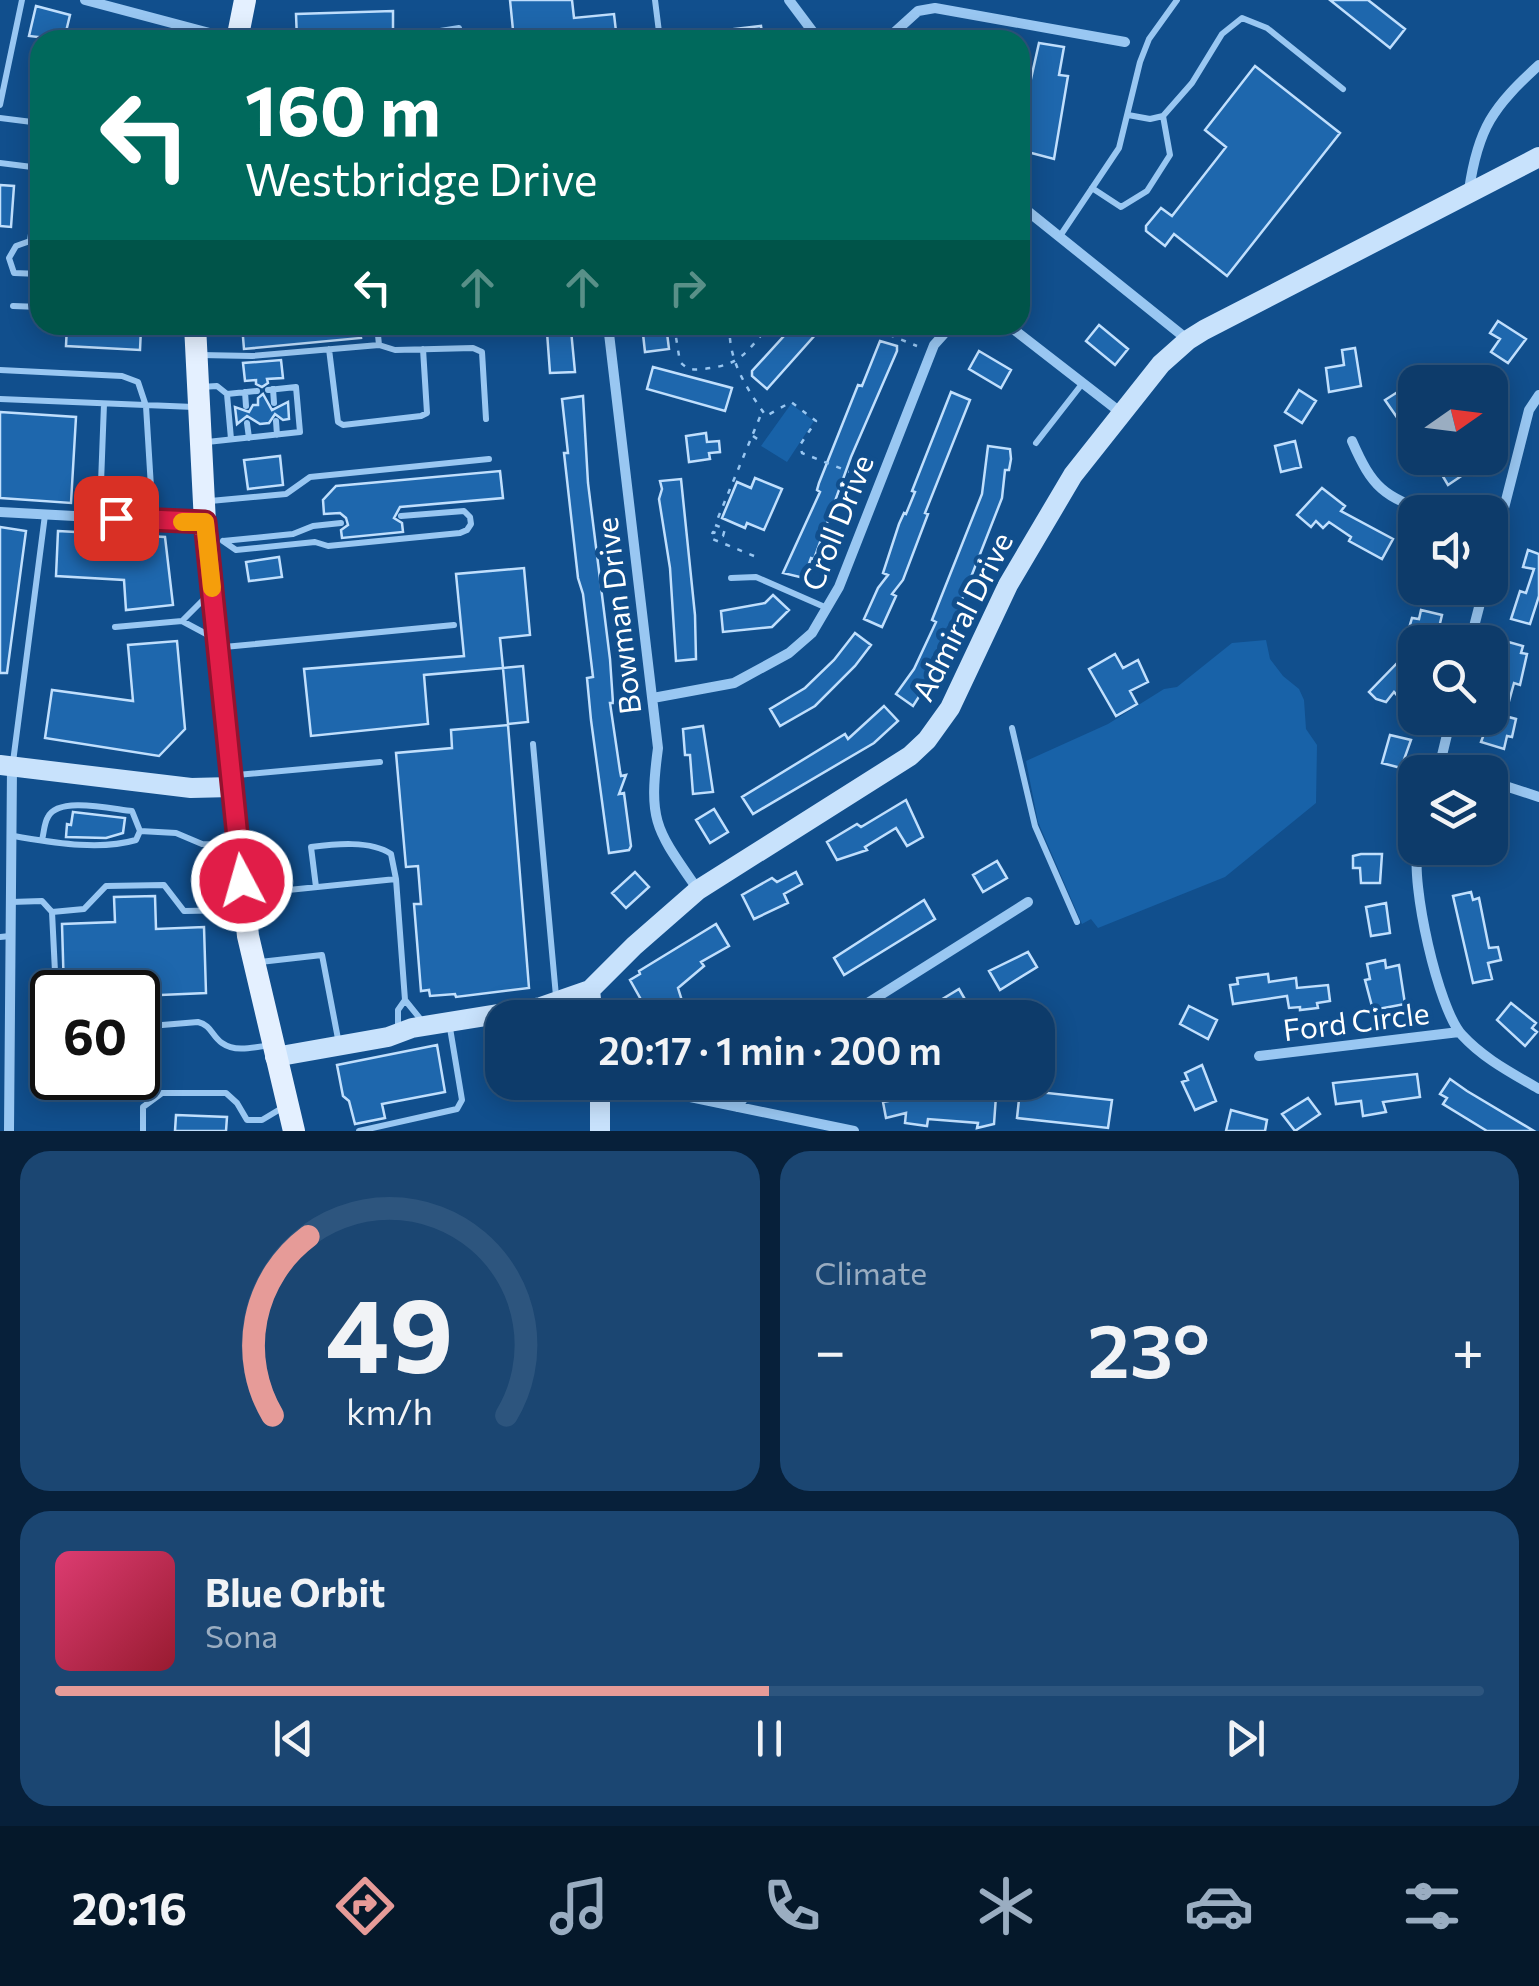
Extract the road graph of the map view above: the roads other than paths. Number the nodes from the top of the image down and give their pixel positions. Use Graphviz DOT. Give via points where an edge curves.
graph roads {
  1 [pos="22,0"];
  2 [pos="85,0"];
  3 [pos="246,0"];
  4 [pos="655,0"];
  5 [pos="789,0"];
  6 [pos="1177,0"];
  7 [pos="459,28"];
  8 [pos="198,30"];
  9 [pos="238,30"];
  10 [pos="446,30"];
  11 [pos="659,30"];
  12 [pos="812,30"];
  13 [pos="897,30"];
  14 [pos="1125,42"];
  15 [pos="1539,65"];
  16 [pos="1343,89"];
  17 [pos="0,105"];
  18 [pos="1128,115"];
  19 [pos="1162,116"];
  20 [pos="0,118"];
  21 [pos="30,122"];
  22 [pos="1539,158"];
  23 [pos="0,162"];
  24 [pos="30,167"];
  25 [pos="1092,188"];
  26 [pos="1468,196"];
  27 [pos="1030,214"];
  28 [pos="1059,237"];
  29 [pos="30,241"];
  30 [pos="30,274"];
  31 [pos="13,306"];
  32 [pos="30,307"];
  33 [pos="195,335"];
  34 [pos="378,335"];
  35 [pos="609,335"];
  36 [pos="943,335"];
  37 [pos="1021,335"];
  38 [pos="1188,340"];
  39 [pos="379,345"];
  40 [pos="329,348"];
  41 [pos="423,349"];
  42 [pos="195,355"];
  43 [pos="0,370"];
  44 [pos="1082,384"];
  45 [pos="257,391"];
  46 [pos="245,392"];
  47 [pos="227,394"];
  48 [pos="1539,394"];
  49 [pos="198,397"];
  50 [pos="0,399"];
  51 [pos="274,403"];
  52 [pos="104,404"];
  53 [pos="146,406"];
  54 [pos="246,406"];
  55 [pos="1120,412"];
  56 [pos="486,419"];
  57 [pos="276,420"];
  58 [pos="247,423"];
  59 [pos="277,435"];
  60 [pos="249,438"];
  61 [pos="230,439"];
  62 [pos="1352,441"];
  63 [pos="200,442"];
  64 [pos="1036,442"];
  65 [pos="489,459"];
  66 [pos="151,485"];
  67 [pos="1504,495"];
  68 [pos="1398,501"];
  69 [pos="0,512"];
  70 [pos="44,515"];
  71 [pos="401,516"];
  72 [pos="152,520"];
  73 [pos="341,523"];
  74 [pos="210,527"];
  75 [pos="730,578"];
  76 [pos="212,591"];
  77 [pos="828,608"];
  78 [pos="182,621"];
  79 [pos="454,625"];
  80 [pos="115,627"];
  81 [pos="217,644"];
  82 [pos="653,698"];
  83 [pos="1012,728"];
  84 [pos="533,744"];
  85 [pos="380,762"];
  86 [pos="6,766"];
  87 [pos="232,781"];
  88 [pos="1508,787"];
  89 [pos="1539,797"];
  90 [pos="140,831"];
  91 [pos="11,836"];
  92 [pos="42,840"];
  93 [pos="238,846"];
  94 [pos="1417,865"];
  95 [pos="396,879"];
  96 [pos="316,887"];
  97 [pos="698,890"];
  98 [pos="10,902"];
  99 [pos="244,902"];
  100 [pos="1028,902"];
  101 [pos="52,912"];
  102 [pos="1077,922"];
  103 [pos="5,937"];
  104 [pos="254,962"];
  105 [pos="55,970"];
  106 [pos="590,990"];
  107 [pos="405,1000"];
  108 [pos="557,1000"];
  109 [pos="562,1000"];
  110 [pos="591,1000"];
  111 [pos="873,1000"];
  112 [pos="485,1015"];
  113 [pos="448,1022"];
  114 [pos="160,1025"];
  115 [pos="425,1026"];
  116 [pos="1459,1032"];
  117 [pos="398,1033"];
  118 [pos="340,1046"];
  119 [pos="273,1051"];
  120 [pos="1259,1056"];
  121 [pos="1539,1089"];
  122 [pos="601,1100"];
  123 [pos="602,1100"];
  124 [pos="704,1100"];
  125 [pos="742,1100"];
  126 [pos="287,1105"];
  127 [pos="737,1107"];
  128 [pos="247,1120"];
  129 [pos="8,1131"];
  130 [pos="144,1131"];
  131 [pos="246,1131"];
  132 [pos="294,1131"];
  133 [pos="359,1131"];
  134 [pos="600,1131"];
  135 [pos="609,1131"];
  136 [pos="854,1131"];
  1 -- 17 [label="lane"];
  2 -- 8 [label="street"];
  3 -- 9 [label="main road"];
  4 -- 11 [label="lane"];
  5 -- 12 [label="street"];
  6 -- 18 [label="lane" via="1149,39"];
  7 -- 10 [label="lane"];
  13 -- 14 [label="street" via="918,12 935,8"];
  15 -- 26 [label="street" via="1483,128"];
  16 -- 19 [label="lane" via="1267,28 1242,18 1222,34"];
  18 -- 19 [label="lane"];
  18 -- 25 [label="lane" via="1119,148"];
  19 -- 25 [label="lane" via="1170,156 1147,191 1121,207"];
  20 -- 21 [label="lane"];
  22 -- 26 [label="street, Admiral Drive"];
  23 -- 24 [label="lane"];
  25 -- 28 [label="lane"];
  26 -- 38 [label="street, Admiral Drive"];
  27 -- 28 [label="street"];
  28 -- 38 [label="street"];
  29 -- 30 [label="lane" via="9,258 14,273"];
  31 -- 32 [label="lane"];
  33 -- 42 [label="main road"];
  34 -- 39 [label="lane"];
  35 -- 82 [label="street, Bowman Drive"];
  36 -- 77 [label="street, Croll Drive"];
  37 -- 44 [label="street"];
  38 -- 55 [label="street, Admiral Drive"];
  39 -- 40 [label="lane"];
  39 -- 41 [label="lane"];
  40 -- 41 [label="lane" via="342,424 426,413"];
  40 -- 42 [label="lane"];
  41 -- 56 [label="lane" via="482,352"];
  42 -- 49 [label="main road"];
  43 -- 53 [label="lane" via="122,376 138,382"];
  44 -- 55 [label="street"];
  44 -- 64 [label="lane"];
  45 -- 46 [label="lane"];
  46 -- 47 [label="lane"];
  46 -- 54 [label="lane"];
  47 -- 49 [label="lane" via="217,386"];
  47 -- 61 [label="lane"];
  48 -- 67 [label="street"];
  49 -- 53 [label="lane"];
  49 -- 63 [label="main road"];
  50 -- 52 [label="lane"];
  51 -- 59 [label="lane" via="270,390 296,388 300,432"];
  52 -- 53 [label="lane"];
  52 -- 66 [label="lane" via="101,483"];
  53 -- 66 [label="lane"];
  55 -- 97 [label="street, Admiral Drive" via="1056,501 927,740 892,769"];
  57 -- 59 [label="lane"];
  58 -- 60 [label="lane"];
  59 -- 60 [label="lane"];
  60 -- 61 [label="lane"];
  61 -- 63 [label="lane"];
  62 -- 68 [label="street" via="1368,477"];
  63 -- 74 [label="main road"];
  65 -- 74 [label="lane" via="310,477"];
  66 -- 72 [label="lane"];
  69 -- 70 [label="street"];
  70 -- 72 [label="street"];
  70 -- 86 [label="lane"];
  71 -- 74 [label="lane" via="464,511 471,524 460,533 236,550"];
  72 -- 74 [label="street"];
  73 -- 74 [label="lane" via="293,534"];
  74 -- 76 [label="main road"];
  75 -- 77 [label="lane" via="756,577"];
  76 -- 78 [label="lane"];
  76 -- 81 [label="main road"];
  77 -- 82 [label="street, Croll Drive" via="812,633 759,672"];
  78 -- 80 [label="lane"];
  78 -- 81 [label="lane"];
  79 -- 81 [label="lane"];
  81 -- 87 [label="main road"];
  82 -- 97 [label="street, Bowman Drive" via="656,819"];
  83 -- 102 [label="lane" via="1035,826"];
  84 -- 108 [label="lane"];
  85 -- 87 [label="lane"];
  86 -- 87 [label="street" via="192,788"];
  86 -- 91 [label="street"];
  87 -- 93 [label="main road"];
  88 -- 89 [label="street"];
  90 -- 92 [label="lane" via="124,844"];
  90 -- 92 [label="lane" via="132,810 70,804 47,817"];
  90 -- 93 [label="lane"];
  91 -- 92 [label="lane"];
  91 -- 98 [label="street"];
  93 -- 99 [label="main road"];
  94 -- 116 [label="street" via="1438,984"];
  95 -- 96 [label="lane"];
  95 -- 96 [label="lane" via="391,854 381,848 311,847"];
  95 -- 107 [label="lane"];
  96 -- 99 [label="lane"];
  97 -- 106 [label="street, Admiral Drive"];
  98 -- 101 [label="lane" via="42,901"];
  98 -- 103 [label="street"];
  99 -- 101 [label="lane" via="184,911 164,886 106,886 84,910"];
  99 -- 104 [label="main road"];
  100 -- 111 [label="street"];
  101 -- 105 [label="lane"];
  103 -- 129 [label="street"];
  104 -- 118 [label="lane" via="322,955"];
  104 -- 119 [label="main road"];
  106 -- 109 [label="street, Admiral Drive"];
  106 -- 110 [label="street"];
  107 -- 115 [label="lane"];
  107 -- 117 [label="lane"];
  112 -- 113 [label="street, Admiral Drive"];
  113 -- 115 [label="street, Admiral Drive"];
  113 -- 133 [label="lane" via="462,1100 457,1109"];
  114 -- 119 [label="lane" via="198,1022 236,1049"];
  115 -- 117 [label="street, Admiral Drive"];
  116 -- 120 [label="street, Ford Circle"];
  116 -- 121 [label="street" via="1492,1062"];
  117 -- 118 [label="street, Admiral Drive"];
  118 -- 119 [label="street, Admiral Drive"];
  119 -- 126 [label="main road"];
  122 -- 134 [label="street"];
  123 -- 135 [label="street"];
  124 -- 127 [label="street"];
  125 -- 127 [label="street"];
  126 -- 128 [label="lane" via="262,1120"];
  126 -- 132 [label="main road"];
  127 -- 136 [label="street"];
  128 -- 130 [label="lane" via="226,1093 162,1093 143,1108"];
  128 -- 131 [label="lane"];
}
